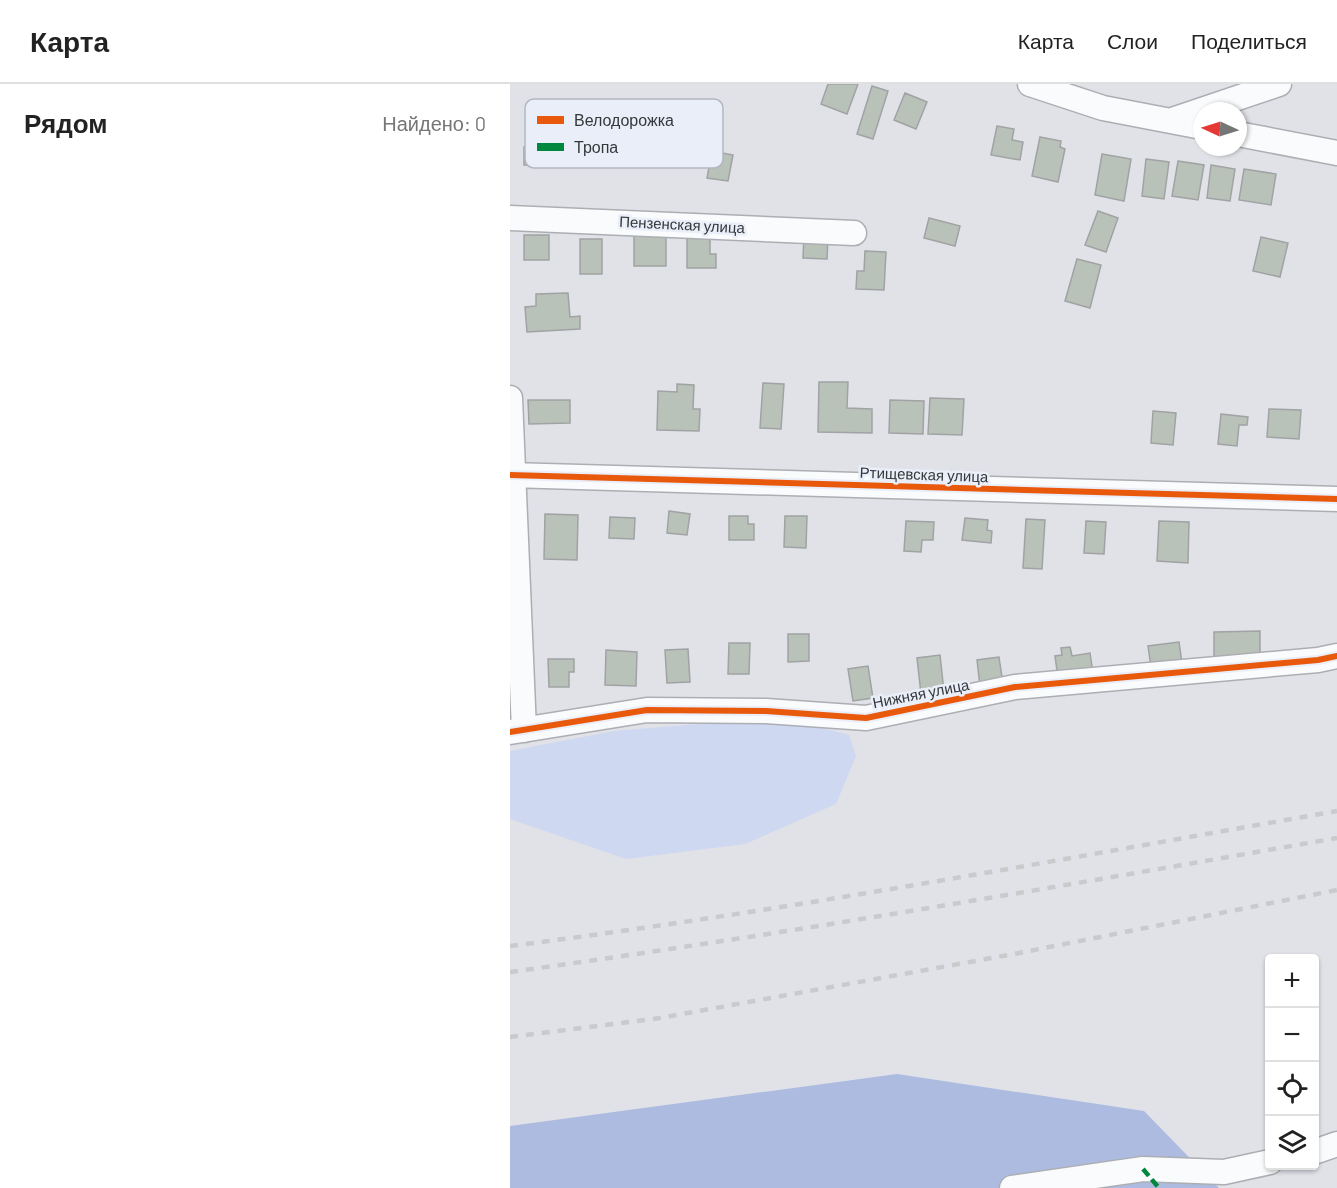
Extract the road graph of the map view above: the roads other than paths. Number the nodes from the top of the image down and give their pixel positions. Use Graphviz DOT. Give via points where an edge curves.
graph roads {
  1 [pos="1030,84"];
  2 [pos="1100,84"];
  3 [pos="1279,84"];
  4 [pos="1103,108"];
  5 [pos="1170,121"];
  6 [pos="1193,125"];
  7 [pos="1247,136"];
  8 [pos="1337,153"];
  9 [pos="510,218"];
  10 [pos="854,233"];
  11 [pos="510,398"];
  12 [pos="511,475"];
  13 [pos="1337,499"];
  14 [pos="1337,656"];
  15 [pos="517,731"];
  16 [pos="1337,1144"];
  17 [pos="1319,1150"];
  18 [pos="1265,1163"];
  19 [pos="1012,1188"];
  1 -- 4 [label="street"];
  2 -- 4 [label="street"];
  3 -- 5 [label="street"];
  4 -- 5 [label="street"];
  5 -- 6 [label="street"];
  7 -- 8 [label="street"];
  9 -- 10 [label="street, Пензенская улица"];
  11 -- 12 [label="street"];
  12 -- 13 [label="street, Ртищевская улица"];
  12 -- 15 [label="street"];
  14 -- 15 [label="street, Нижняя улица" via="1016,687 866,718 766,711 647,710"];
  16 -- 17 [label="street"];
  18 -- 19 [label="street" via="1224,1172 1143,1169"];
}
